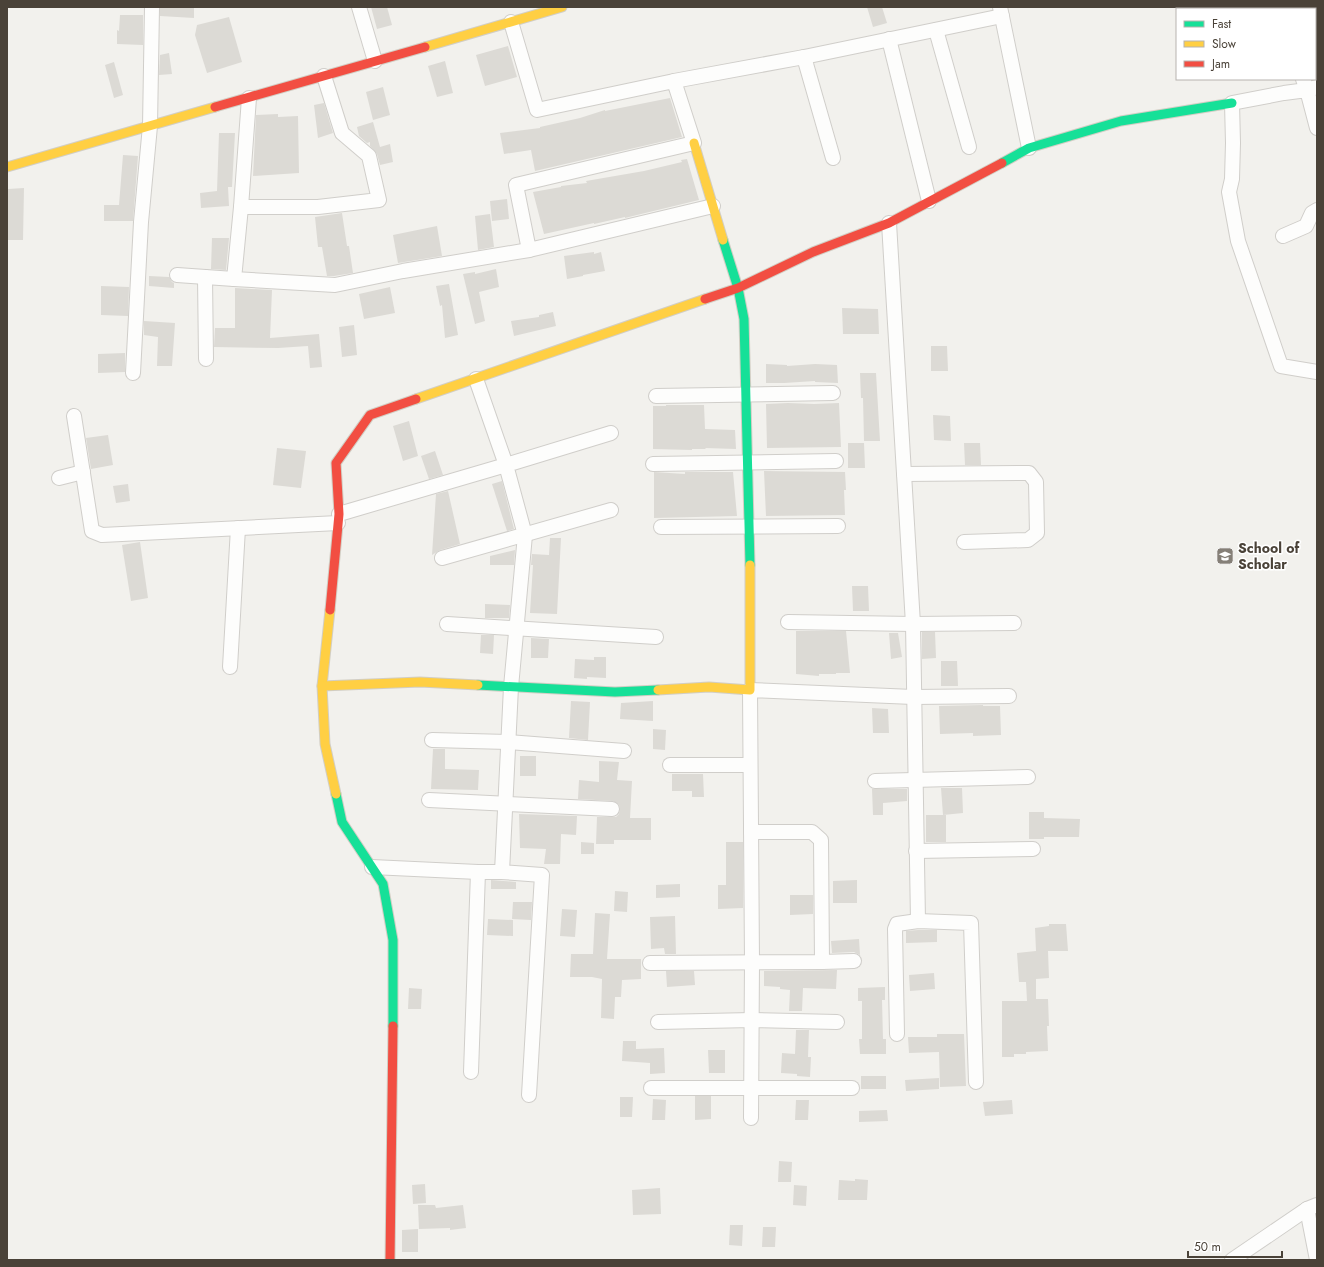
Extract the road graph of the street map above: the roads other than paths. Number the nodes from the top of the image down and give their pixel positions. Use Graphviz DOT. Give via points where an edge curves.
graph roads {
  1 [pos="152,7"];
  2 [pos="358,7"];
  3 [pos="562,7"];
  4 [pos="1001,12"];
  5 [pos="511,22"];
  6 [pos="936,30"];
  7 [pos="889,39"];
  8 [pos="804,57"];
  9 [pos="375,61"];
  10 [pos="324,76"];
  11 [pos="674,81"];
  12 [pos="1309,85"];
  13 [pos="249,98"];
  14 [pos="1232,104"];
  15 [pos="150,126"];
  16 [pos="1317,128"];
  17 [pos="694,143"];
  18 [pos="969,147"];
  19 [pos="1029,148"];
  20 [pos="833,158"];
  21 [pos="7,167"];
  22 [pos="929,201"];
  23 [pos="713,206"];
  24 [pos="241,207"];
  25 [pos="1317,210"];
  26 [pos="889,223"];
  27 [pos="1283,236"];
  28 [pos="529,250"];
  29 [pos="178,275"];
  30 [pos="205,277"];
  31 [pos="234,279"];
  32 [pos="738,288"];
  33 [pos="206,359"];
  34 [pos="1317,372"];
  35 [pos="133,373"];
  36 [pos="476,379"];
  37 [pos="833,393"];
  38 [pos="746,394"];
  39 [pos="656,396"];
  40 [pos="74,416"];
  41 [pos="611,433"];
  42 [pos="836,461"];
  43 [pos="748,463"];
  44 [pos="653,464"];
  45 [pos="506,465"];
  46 [pos="83,472"];
  47 [pos="904,474"];
  48 [pos="60,478"];
  49 [pos="612,510"];
  50 [pos="338,518"];
  51 [pos="838,526"];
  52 [pos="661,527"];
  53 [pos="750,527"];
  54 [pos="238,528"];
  55 [pos="525,535"];
  56 [pos="964,542"];
  57 [pos="442,558"];
  58 [pos="788,622"];
  59 [pos="1014,622"];
  60 [pos="447,624"];
  61 [pos="913,624"];
  62 [pos="516,628"];
  63 [pos="656,637"];
  64 [pos="230,667"];
  65 [pos="322,686"];
  66 [pos="511,687"];
  67 [pos="750,690"];
  68 [pos="1009,696"];
  69 [pos="913,697"];
  70 [pos="432,740"];
  71 [pos="508,742"];
  72 [pos="624,751"];
  73 [pos="670,765"];
  74 [pos="750,765"];
  75 [pos="1028,777"];
  76 [pos="914,780"];
  77 [pos="875,781"];
  78 [pos="429,800"];
  79 [pos="506,803"];
  80 [pos="612,809"];
  81 [pos="751,832"];
  82 [pos="1033,848"];
  83 [pos="916,851"];
  84 [pos="372,867"];
  85 [pos="478,872"];
  86 [pos="502,872"];
  87 [pos="918,921"];
  88 [pos="854,961"];
  89 [pos="752,962"];
  90 [pos="822,962"];
  91 [pos="650,963"];
  92 [pos="752,1020"];
  93 [pos="658,1022"];
  94 [pos="836,1022"];
  95 [pos="897,1034"];
  96 [pos="471,1072"];
  97 [pos="976,1082"];
  98 [pos="651,1088"];
  99 [pos="751,1088"];
  100 [pos="852,1088"];
  101 [pos="529,1095"];
  102 [pos="750,1118"];
  103 [pos="1312,1207"];
  104 [pos="390,1260"];
  105 [pos="1232,1260"];
  106 [pos="1317,1260"];
  1 -- 15 [label="street"];
  2 -- 9 [label="street"];
  3 -- 5 [label="street"];
  4 -- 6 [label="street"];
  4 -- 19 [label="street"];
  5 -- 9 [label="street"];
  5 -- 11 [label="street" via="537,110"];
  6 -- 7 [label="street"];
  6 -- 18 [label="street"];
  7 -- 8 [label="street"];
  7 -- 22 [label="street"];
  8 -- 11 [label="street"];
  8 -- 20 [label="street"];
  9 -- 10 [label="street"];
  10 -- 13 [label="street"];
  10 -- 24 [label="street" via="342,133 369,156 379,200 318,207"];
  11 -- 17 [label="street"];
  12 -- 14 [label="street"];
  12 -- 16 [label="street"];
  13 -- 15 [label="street"];
  13 -- 24 [label="street"];
  14 -- 19 [label="street" via="1121,121"];
  14 -- 34 [label="street" via="1232,179 1229,192 1238,241 1281,366"];
  15 -- 21 [label="street"];
  15 -- 35 [label="street" via="141,222"];
  17 -- 23 [label="street"];
  17 -- 28 [label="street" via="516,185"];
  19 -- 22 [label="street"];
  22 -- 26 [label="street"];
  23 -- 28 [label="street"];
  23 -- 32 [label="street"];
  24 -- 31 [label="street"];
  25 -- 27 [label="street" via="1312,213 1306,226"];
  26 -- 32 [label="street" via="813,252"];
  26 -- 47 [label="street"];
  28 -- 31 [label="street" via="335,285"];
  29 -- 30 [label="street"];
  30 -- 31 [label="street"];
  30 -- 33 [label="street"];
  32 -- 36 [label="street"];
  32 -- 38 [label="street" via="744,319"];
  36 -- 45 [label="street"];
  36 -- 50 [label="street" via="370,416 336,463"];
  37 -- 38 [label="street"];
  38 -- 39 [label="street"];
  38 -- 43 [label="street"];
  40 -- 46 [label="street"];
  41 -- 45 [label="street"];
  42 -- 43 [label="street"];
  43 -- 44 [label="street"];
  43 -- 53 [label="street"];
  45 -- 50 [label="street"];
  45 -- 55 [label="street"];
  46 -- 48 [label="street"];
  46 -- 54 [label="street" via="92,531 102,535"];
  47 -- 56 [label="street" via="1029,473 1036,482 1037,534 1028,540"];
  47 -- 61 [label="street"];
  49 -- 55 [label="street"];
  50 -- 54 [label="street"];
  50 -- 65 [label="street"];
  51 -- 53 [label="street"];
  52 -- 53 [label="street"];
  53 -- 67 [label="street"];
  54 -- 64 [label="street"];
  55 -- 57 [label="street"];
  55 -- 62 [label="street"];
  58 -- 61 [label="street"];
  59 -- 61 [label="street"];
  60 -- 62 [label="street"];
  61 -- 69 [label="street"];
  62 -- 63 [label="street"];
  62 -- 66 [label="street"];
  65 -- 66 [label="street" via="420,682"];
  65 -- 84 [label="street" via="325,744 342,822"];
  66 -- 67 [label="street" via="615,692 709,687"];
  66 -- 71 [label="street"];
  67 -- 69 [label="street"];
  67 -- 74 [label="street"];
  68 -- 69 [label="street"];
  69 -- 76 [label="street"];
  70 -- 71 [label="street"];
  71 -- 72 [label="street"];
  71 -- 79 [label="street"];
  73 -- 74 [label="street"];
  74 -- 81 [label="street"];
  75 -- 76 [label="street"];
  76 -- 77 [label="street"];
  76 -- 83 [label="street"];
  78 -- 79 [label="street"];
  79 -- 80 [label="street"];
  79 -- 86 [label="street"];
  81 -- 89 [label="street"];
  81 -- 90 [label="street" via="812,832 821,840"];
  82 -- 83 [label="street"];
  83 -- 87 [label="street"];
  84 -- 85 [label="street"];
  84 -- 104 [label="street" via="383,884 393,940"];
  85 -- 86 [label="street"];
  85 -- 96 [label="street"];
  86 -- 101 [label="street" via="542,875"];
  87 -- 95 [label="street" via="897,924 895,929"];
  87 -- 97 [label="street" via="971,923"];
  88 -- 90 [label="street"];
  89 -- 90 [label="street"];
  89 -- 91 [label="street"];
  89 -- 92 [label="street"];
  92 -- 93 [label="street"];
  92 -- 94 [label="street"];
  92 -- 99 [label="street"];
  98 -- 99 [label="street"];
  99 -- 100 [label="street"];
  99 -- 102 [label="street"];
  103 -- 105 [label="street"];
  103 -- 106 [label="street"];
}
